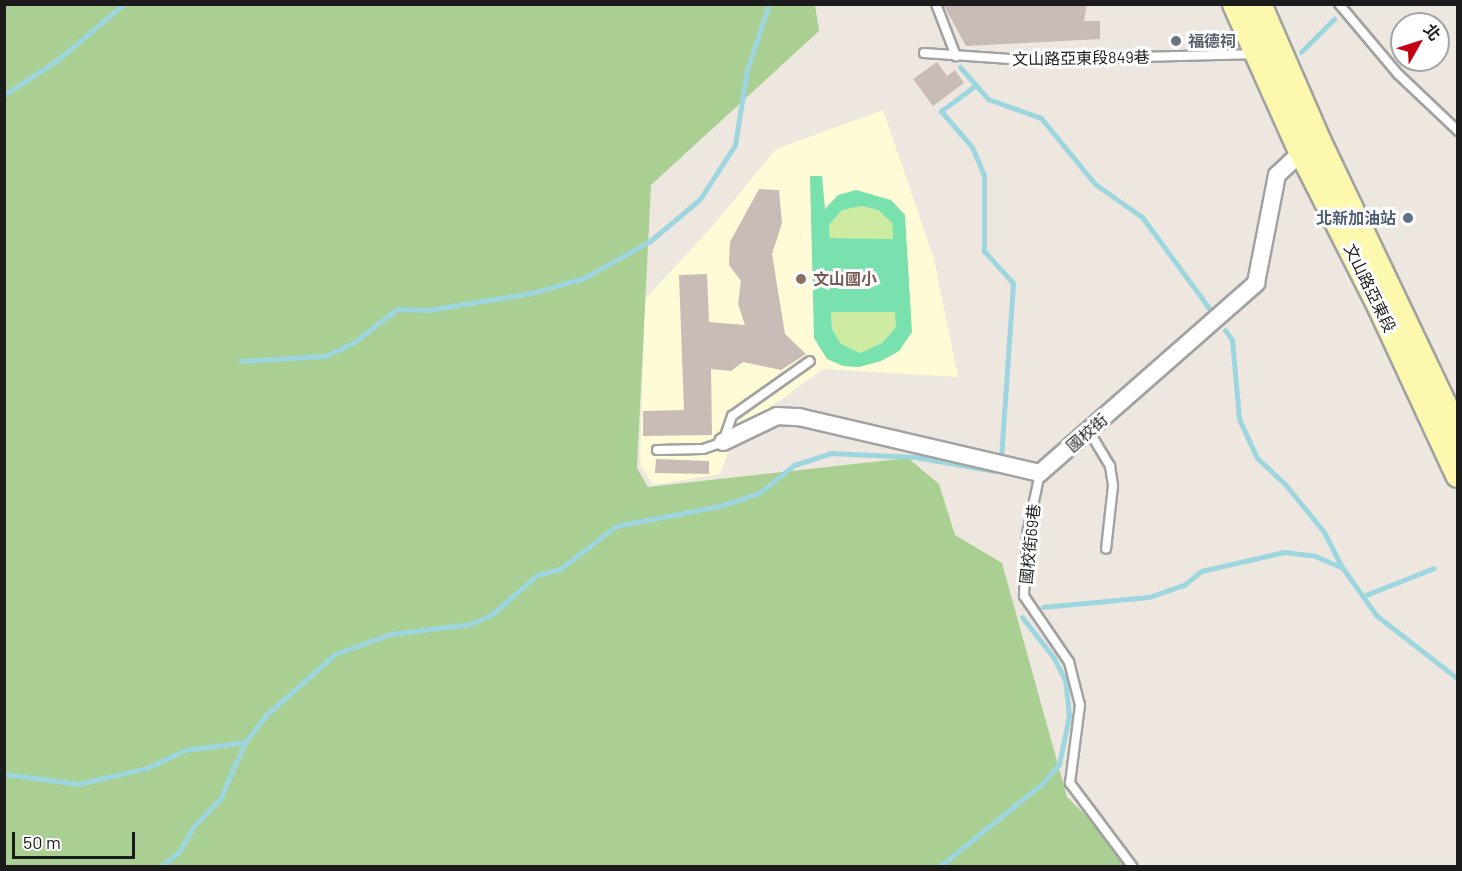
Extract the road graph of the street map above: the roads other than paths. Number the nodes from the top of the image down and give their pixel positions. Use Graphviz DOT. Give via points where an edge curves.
graph roads {
  1 [pos="936,4"];
  2 [pos="1235,4"];
  3 [pos="1259,4"];
  4 [pos="1339,4"];
  5 [pos="1266,48"];
  6 [pos="924,53"];
  7 [pos="956,56"];
  8 [pos="1458,131"];
  9 [pos="1310,146"];
  10 [pos="1381,291"];
  11 [pos="810,361"];
  12 [pos="1089,431"];
  13 [pos="1458,433"];
  14 [pos="723,442"];
  15 [pos="657,450"];
  16 [pos="1040,473"];
  17 [pos="1458,475"];
  18 [pos="1106,549"];
  19 [pos="1132,867"];
  1 -- 7 [label="lane"];
  2 -- 5 [label="main road, 文山路亞東段"];
  3 -- 5 [label="main road, 文山路亞東段"];
  4 -- 8 [label="lane" via="1398,74"];
  5 -- 7 [label="lane, 文山路亞東段849巷" via="1025,60"];
  5 -- 9 [label="main road, 文山路亞東段"];
  6 -- 7 [label="lane, 文山路亞東段849巷"];
  9 -- 10 [label="main road, 文山路亞東段"];
  9 -- 12 [label="street, 國校街" via="1277,175 1256,283"];
  10 -- 13 [label="main road, 文山路亞東段"];
  10 -- 17 [label="main road, 文山路亞東段"];
  11 -- 14 [label="lane" via="732,416"];
  12 -- 16 [label="street, 國校街"];
  12 -- 18 [label="lane" via="1105,452 1113,486"];
  14 -- 15 [label="lane" via="703,449"];
  14 -- 16 [label="street" via="777,416 800,417"];
  16 -- 19 [label="lane, 國校街69巷" via="1027,534 1024,596 1069,662 1080,705 1070,783"];
}
